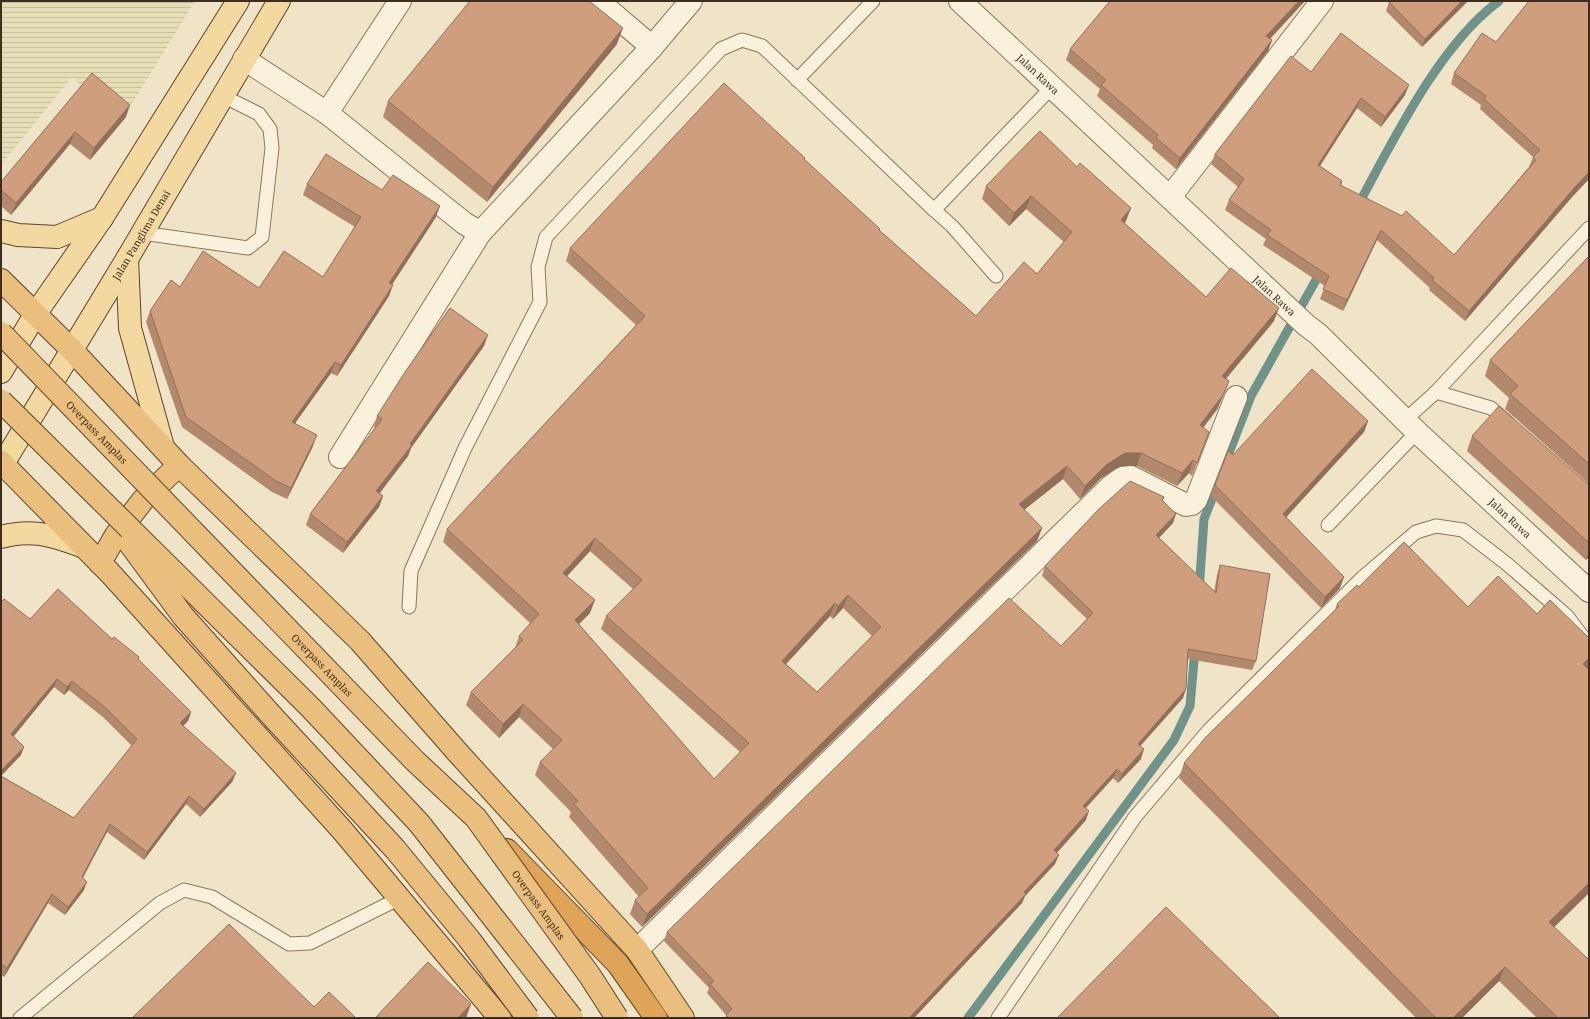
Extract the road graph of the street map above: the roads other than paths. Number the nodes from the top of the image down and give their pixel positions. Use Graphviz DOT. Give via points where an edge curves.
graph roads {
  1 [pos="238,1"];
  2 [pos="279,1"];
  3 [pos="400,1"];
  4 [pos="598,1"];
  5 [pos="691,1"];
  6 [pos="873,1"];
  7 [pos="960,1"];
  8 [pos="1322,1"];
  9 [pos="652,47"];
  10 [pos="244,59"];
  11 [pos="797,80"];
  12 [pos="1052,86"];
  13 [pos="223,96"];
  14 [pos="327,113"];
  15 [pos="1170,196"];
  16 [pos="934,210"];
  17 [pos="102,218"];
  18 [pos="1589,228"];
  19 [pos="1,231"];
  20 [pos="480,232"];
  21 [pos="142,233"];
  22 [pos="127,259"];
  23 [pos="996,276"];
  24 [pos="1,280"];
  25 [pos="36,313"];
  26 [pos="1,333"];
  27 [pos="71,349"];
  28 [pos="1,372"];
  29 [pos="1436,392"];
  30 [pos="1236,397"];
  31 [pos="1,401"];
  32 [pos="1411,426"];
  33 [pos="1520,433"];
  34 [pos="163,447"];
  35 [pos="340,458"];
  36 [pos="2,464"];
  37 [pos="179,465"];
  38 [pos="91,492"];
  39 [pos="1328,524"];
  40 [pos="1,537"];
  41 [pos="82,546"];
  42 [pos="100,563"];
  43 [pos="1589,591"];
  44 [pos="409,607"];
  45 [pos="1589,645"];
  46 [pos="476,818"];
  47 [pos="400,898"];
  48 [pos="637,950"];
  49 [pos="498,1017"];
  50 [pos="20,1018"];
  51 [pos="528,1018"];
  52 [pos="572,1018"];
  53 [pos="617,1018"];
  54 [pos="656,1018"];
  55 [pos="683,1018"];
  56 [pos="998,1018"];
  1 -- 17 [label="main road"];
  2 -- 10 [label="main road, Jalan Panglima Denai"];
  3 -- 14 [label="street"];
  4 -- 9 [label="street"];
  5 -- 9 [label="street"];
  6 -- 11 [label="lane"];
  7 -- 12 [label="street, Jalan Rawa"];
  8 -- 15 [label="street"];
  9 -- 20 [label="street"];
  10 -- 13 [label="main road, Jalan Panglima Denai"];
  10 -- 14 [label="street"];
  11 -- 16 [label="lane"];
  11 -- 44 [label="lane" via="762,46 742,40 722,49 546,236 538,267 540,302 465,448 411,571"];
  12 -- 15 [label="street, Jalan Rawa"];
  12 -- 16 [label="lane"];
  13 -- 21 [label="main road, Jalan Panglima Denai"];
  13 -- 21 [label="lane" via="259,114 270,129 272,148 262,237 248,248"];
  14 -- 20 [label="street" via="464,223"];
  15 -- 32 [label="street, Jalan Rawa" via="1318,334"];
  16 -- 23 [label="lane" via="952,226"];
  17 -- 19 [label="main road" via="57,237 18,235"];
  17 -- 25 [label="main road"];
  18 -- 29 [label="lane"];
  20 -- 35 [label="street"];
  21 -- 22 [label="main road, Jalan Panglima Denai"];
  22 -- 27 [label="main road, Jalan Panglima Denai"];
  22 -- 34 [label="main road" via="130,328"];
  24 -- 25 [label="highway"];
  25 -- 27 [label="highway"];
  25 -- 28 [label="main road"];
  26 -- 46 [label="highway, Overpass Amplas, bridge" via="415,762"];
  27 -- 34 [label="highway"];
  27 -- 36 [label="main road, Jalan Panglima Denai"];
  29 -- 32 [label="lane"];
  29 -- 33 [label="lane" via="1491,408"];
  30 -- 48 [label="street" via="1196,500 1192,504 1186,504 1131,477 1122,478 1109,488"];
  31 -- 38 [label="highway, bridge"];
  32 -- 39 [label="lane"];
  32 -- 43 [label="street, Jalan Rawa"];
  34 -- 37 [label="highway"];
  36 -- 41 [label="highway"];
  37 -- 42 [label="highway" via="143,500 116,534"];
  37 -- 48 [label="highway" via="360,641"];
  38 -- 51 [label="highway, bridge" via="184,616 272,716 396,849"];
  38 -- 52 [label="highway, bridge" via="310,707 419,823"];
  40 -- 41 [label="main road" via="44,533"];
  41 -- 42 [label="highway"];
  42 -- 47 [label="highway" via="342,830"];
  45 -- 56 [label="lane" via="1566,616 1464,530 1436,526 1416,532 1362,578 1209,730 1135,817"];
  46 -- 53 [label="highway, Overpass Amplas, bridge" via="590,976"];
  46 -- 54 [label="highway, bridge" via="618,964"];
  47 -- 49 [label="highway"];
  47 -- 50 [label="lane" via="310,943 288,944 212,897 184,890 160,903"];
  48 -- 55 [label="highway"];
}
